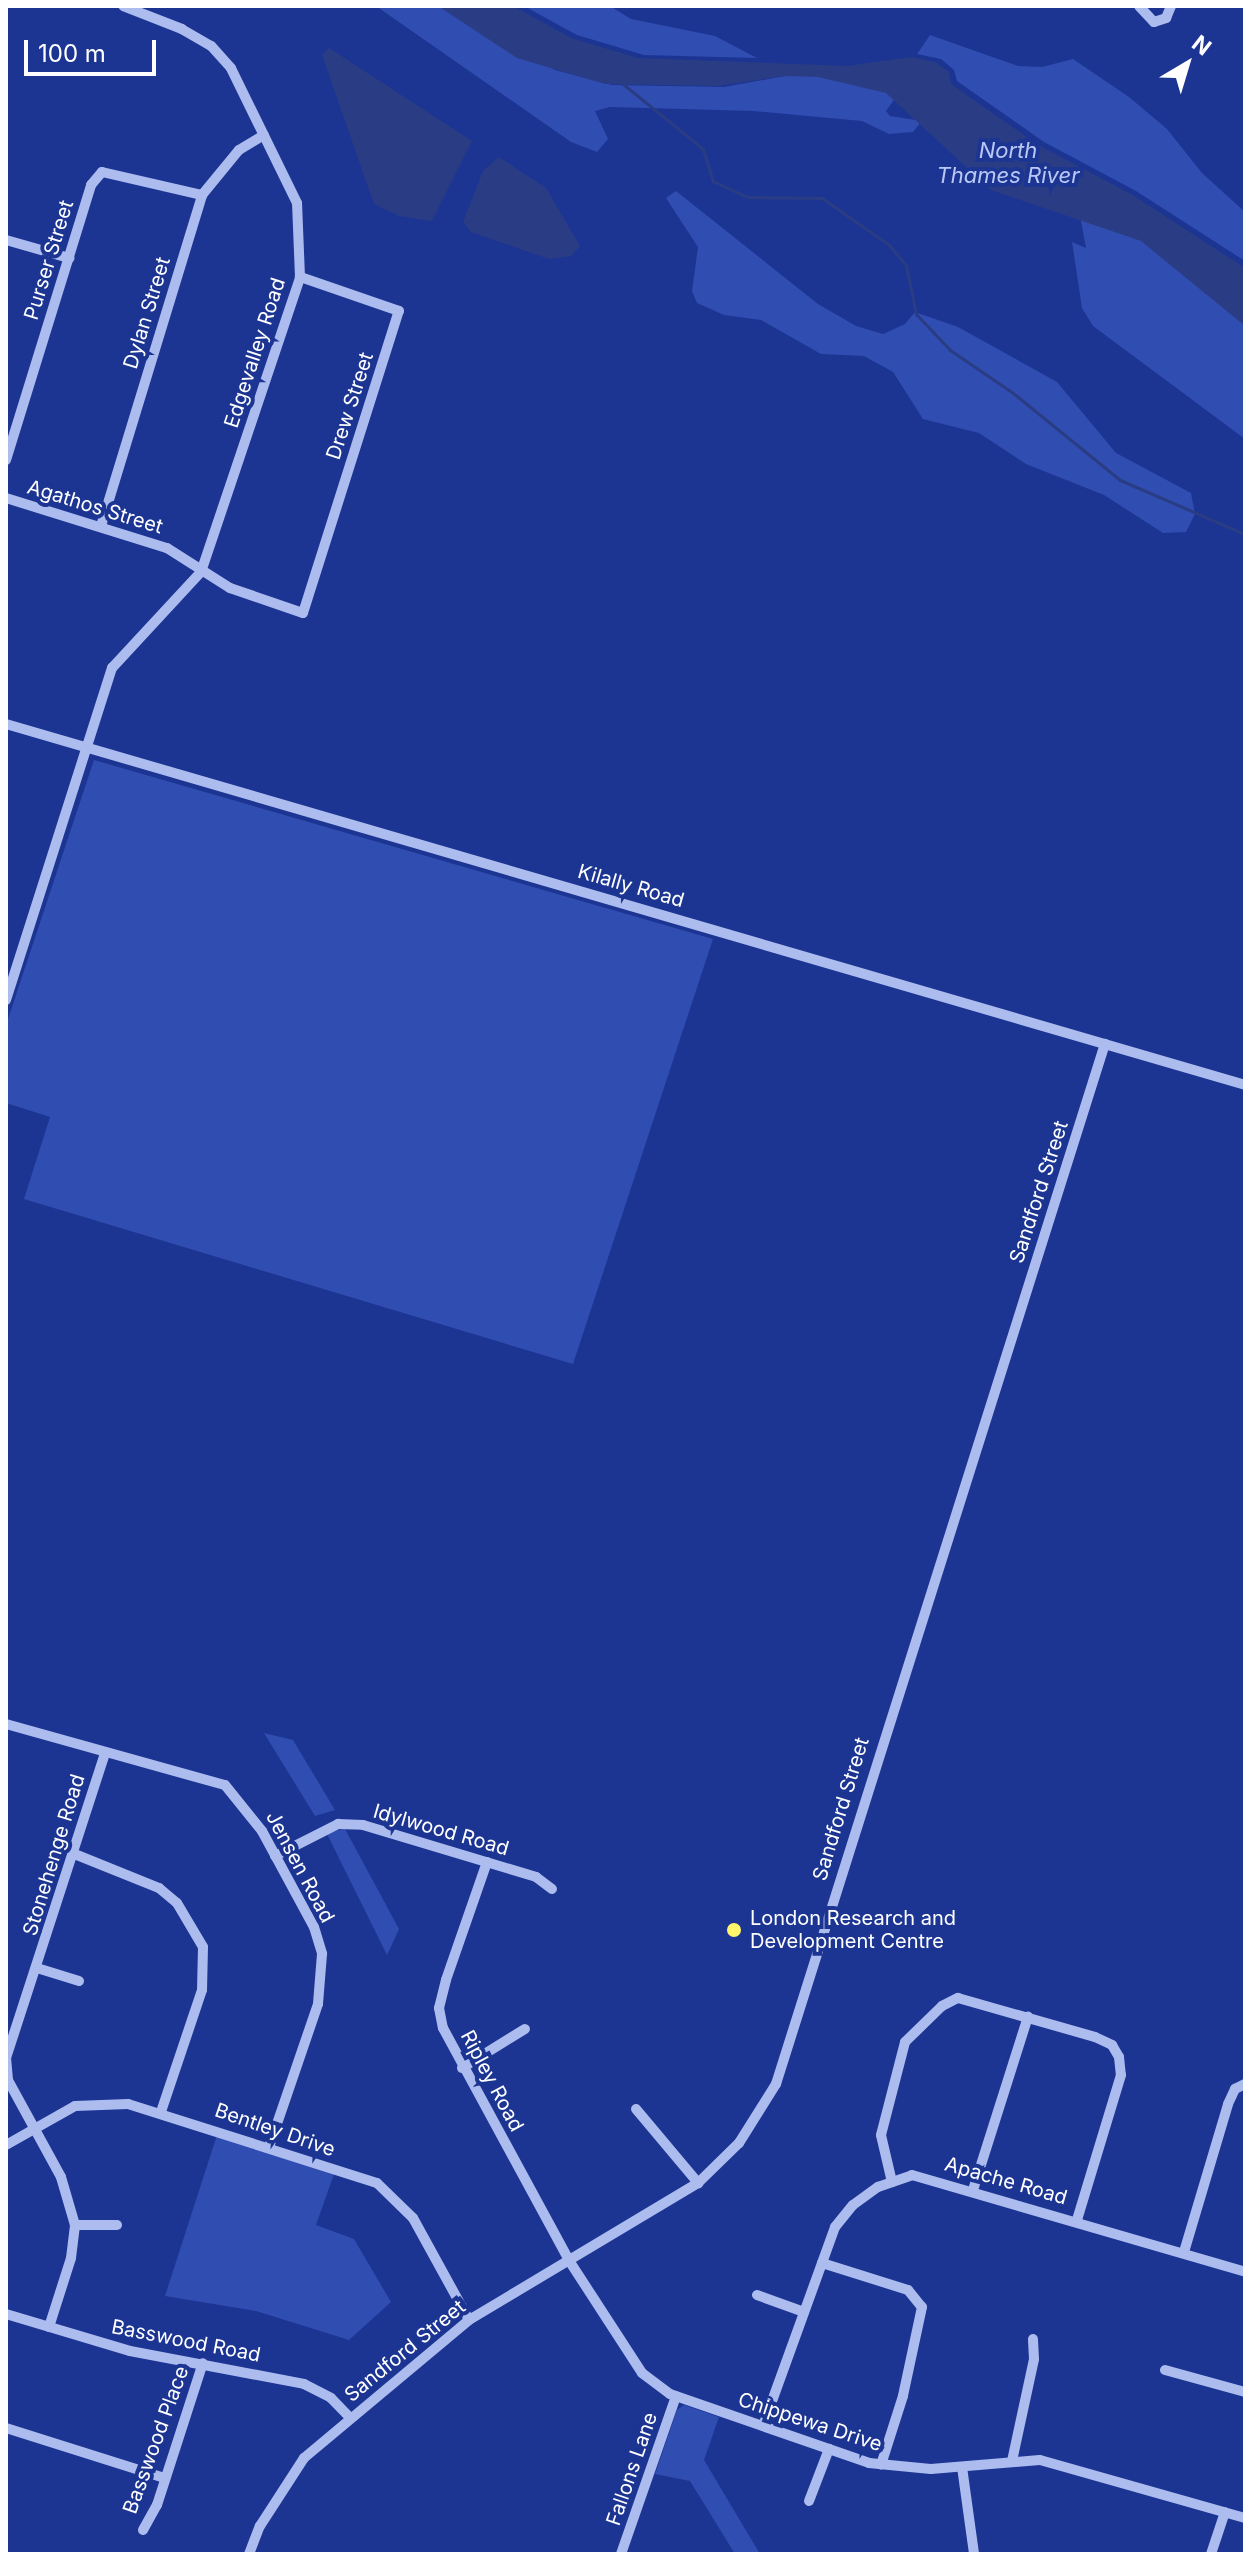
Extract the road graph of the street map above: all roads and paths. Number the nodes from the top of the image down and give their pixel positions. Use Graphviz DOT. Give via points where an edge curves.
graph roads {
  1 [pos="125,6"];
  2 [pos="1139,6"];
  3 [pos="1171,6"];
  4 [pos="264,135"];
  5 [pos="202,195"];
  6 [pos="6,240"];
  7 [pos="69,258"];
  8 [pos="300,277"];
  9 [pos="6,460"];
  10 [pos="6,498"];
  11 [pos="101,526"];
  12 [pos="201,572"];
  13 [pos="303,613"];
  14 [pos="6,724"];
  15 [pos="88,747"];
  16 [pos="6,1000"];
  17 [pos="1105,1044"];
  18 [pos="1245,1085"];
  19 [pos="6,1724"];
  20 [pos="105,1753"];
  21 [pos="72,1853"];
  22 [pos="275,1856"];
  23 [pos="487,1862"];
  24 [pos="552,1889"];
  25 [pos="37,1968"];
  26 [pos="79,1981"];
  27 [pos="1028,2017"];
  28 [pos="525,2029"];
  29 [pos="462,2068"];
  30 [pos="1245,2084"];
  31 [pos="636,2109"];
  32 [pos="161,2112"];
  33 [pos="34,2127"];
  34 [pos="6,2145"];
  35 [pos="269,2147"];
  36 [pos="892,2182"];
  37 [pos="698,2183"];
  38 [pos="973,2190"];
  39 [pos="1077,2220"];
  40 [pos="75,2225"];
  41 [pos="117,2225"];
  42 [pos="1184,2252"];
  43 [pos="570,2262"];
  44 [pos="822,2263"];
  45 [pos="1245,2272"];
  46 [pos="757,2295"];
  47 [pos="804,2312"];
  48 [pos="6,2314"];
  49 [pos="469,2320"];
  50 [pos="49,2327"];
  51 [pos="1033,2339"];
  52 [pos="203,2363"];
  53 [pos="1165,2370"];
  54 [pos="1245,2392"];
  55 [pos="676,2396"];
  56 [pos="350,2418"];
  57 [pos="763,2426"];
  58 [pos="6,2428"];
  59 [pos="829,2449"];
  60 [pos="1012,2461"];
  61 [pos="881,2465"];
  62 [pos="962,2467"];
  63 [pos="165,2478"];
  64 [pos="809,2501"];
  65 [pos="1225,2512"];
  66 [pos="1245,2518"];
  67 [pos="143,2530"];
  68 [pos="249,2554"];
  69 [pos="621,2554"];
  70 [pos="974,2554"];
  71 [pos="1211,2554"];
  1 -- 4 [label="street, Edgevalley Road" via="211,46 231,68"];
  2 -- 3 [label="street" via="1154,22 1166,18"];
  4 -- 5 [label="street, Dylan Street" via="239,150"];
  4 -- 8 [label="street, Edgevalley Road" via="297,203"];
  5 -- 7 [label="street, Purser Street" via="102,172 91,185"];
  5 -- 11 [label="street, Dylan Street"];
  6 -- 7 [label="street"];
  7 -- 9 [label="street, Purser Street"];
  8 -- 12 [label="street, Edgevalley Road"];
  8 -- 13 [label="street, Drew Street" via="399,311"];
  10 -- 11 [label="street, Agathos Street"];
  11 -- 12 [label="street, Agathos Street" via="167,548"];
  12 -- 13 [label="street, Agathos Street" via="230,588"];
  12 -- 15 [label="street, Edgevalley Road" via="112,668"];
  14 -- 15 [label="street, Kilally Road"];
  15 -- 16 [label="street, Edgevalley Road"];
  15 -- 17 [label="street, Kilally Road"];
  17 -- 18 [label="street, Kilally Road"];
  17 -- 37 [label="street, Sandford Street" via="776,2084 739,2143"];
  19 -- 20 [label="street, Jensen Road"];
  20 -- 21 [label="street, Stonehenge Road"];
  20 -- 22 [label="street, Jensen Road" via="196,1773 225,1785 246,1807"];
  21 -- 25 [label="street, Stonehenge Road"];
  21 -- 32 [label="street" via="159,1888 177,1903 203,1947 202,1990"];
  22 -- 23 [label="street, Idylwood Road" via="338,1824 363,1825"];
  22 -- 35 [label="street, Jensen Road" via="314,1927 322,1977"];
  23 -- 24 [label="street, Idylwood Road" via="536,1877"];
  23 -- 29 [label="street, Ripley Road" via="439,2008"];
  25 -- 26 [label="street"];
  25 -- 33 [label="street, Stonehenge Road" via="6,2058 8,2080"];
  27 -- 36 [label="street" via="958,1998 911,2032 881,2135"];
  27 -- 38 [label="street"];
  27 -- 39 [label="street" via="1095,2037 1119,2057 1121,2075"];
  28 -- 29 [label="street"];
  29 -- 43 [label="street, Ripley Road"];
  30 -- 42 [label="street" via="1235,2089 1228,2104"];
  31 -- 37 [label="street"];
  32 -- 33 [label="street, Bentley Drive" via="94,2103 58,2113"];
  32 -- 35 [label="street, Bentley Drive"];
  33 -- 34 [label="street, Bentley Drive"];
  33 -- 40 [label="street, Stonehenge Road" via="61,2177"];
  35 -- 49 [label="street, Bentley Drive" via="377,2183 397,2198"];
  36 -- 38 [label="street, Apache Road" via="912,2175"];
  36 -- 44 [label="street, Apache Road" via="853,2205 835,2227"];
  37 -- 43 [label="street, Sandford Street"];
  38 -- 39 [label="street, Apache Road"];
  39 -- 42 [label="street, Apache Road"];
  40 -- 41 [label="street"];
  40 -- 50 [label="street, Stonehenge Road" via="71,2258"];
  42 -- 45 [label="street, Apache Road"];
  43 -- 49 [label="street, Sandford Street"];
  43 -- 55 [label="street, Chippewa Drive" via="642,2373"];
  44 -- 47 [label="street, Apache Road"];
  44 -- 61 [label="street" via="908,2290 922,2307"];
  46 -- 47 [label="street"];
  47 -- 57 [label="street, Apache Road"];
  48 -- 50 [label="street, Basswood Road"];
  49 -- 56 [label="street, Sandford Street"];
  50 -- 52 [label="street, Basswood Road" via="130,2351"];
  51 -- 60 [label="street"];
  52 -- 56 [label="street, Basswood Road" via="304,2384 331,2398"];
  52 -- 63 [label="street, Basswood Place"];
  53 -- 54 [label="street"];
  55 -- 57 [label="street, Chippewa Drive"];
  55 -- 69 [label="street, Fallons Lane"];
  56 -- 68 [label="street, Sandford Street" via="304,2458 260,2526"];
  57 -- 59 [label="street, Chippewa Drive"];
  58 -- 63 [label="street"];
  59 -- 61 [label="street, Chippewa Drive"];
  59 -- 64 [label="street"];
  60 -- 62 [label="street, Chippewa Drive"];
  60 -- 65 [label="street, Chippewa Drive" via="1075,2466"];
  61 -- 62 [label="street, Chippewa Drive"];
  62 -- 70 [label="street"];
  63 -- 67 [label="street, Basswood Place"];
  65 -- 66 [label="street, Chippewa Drive"];
  65 -- 71 [label="street"];
}
